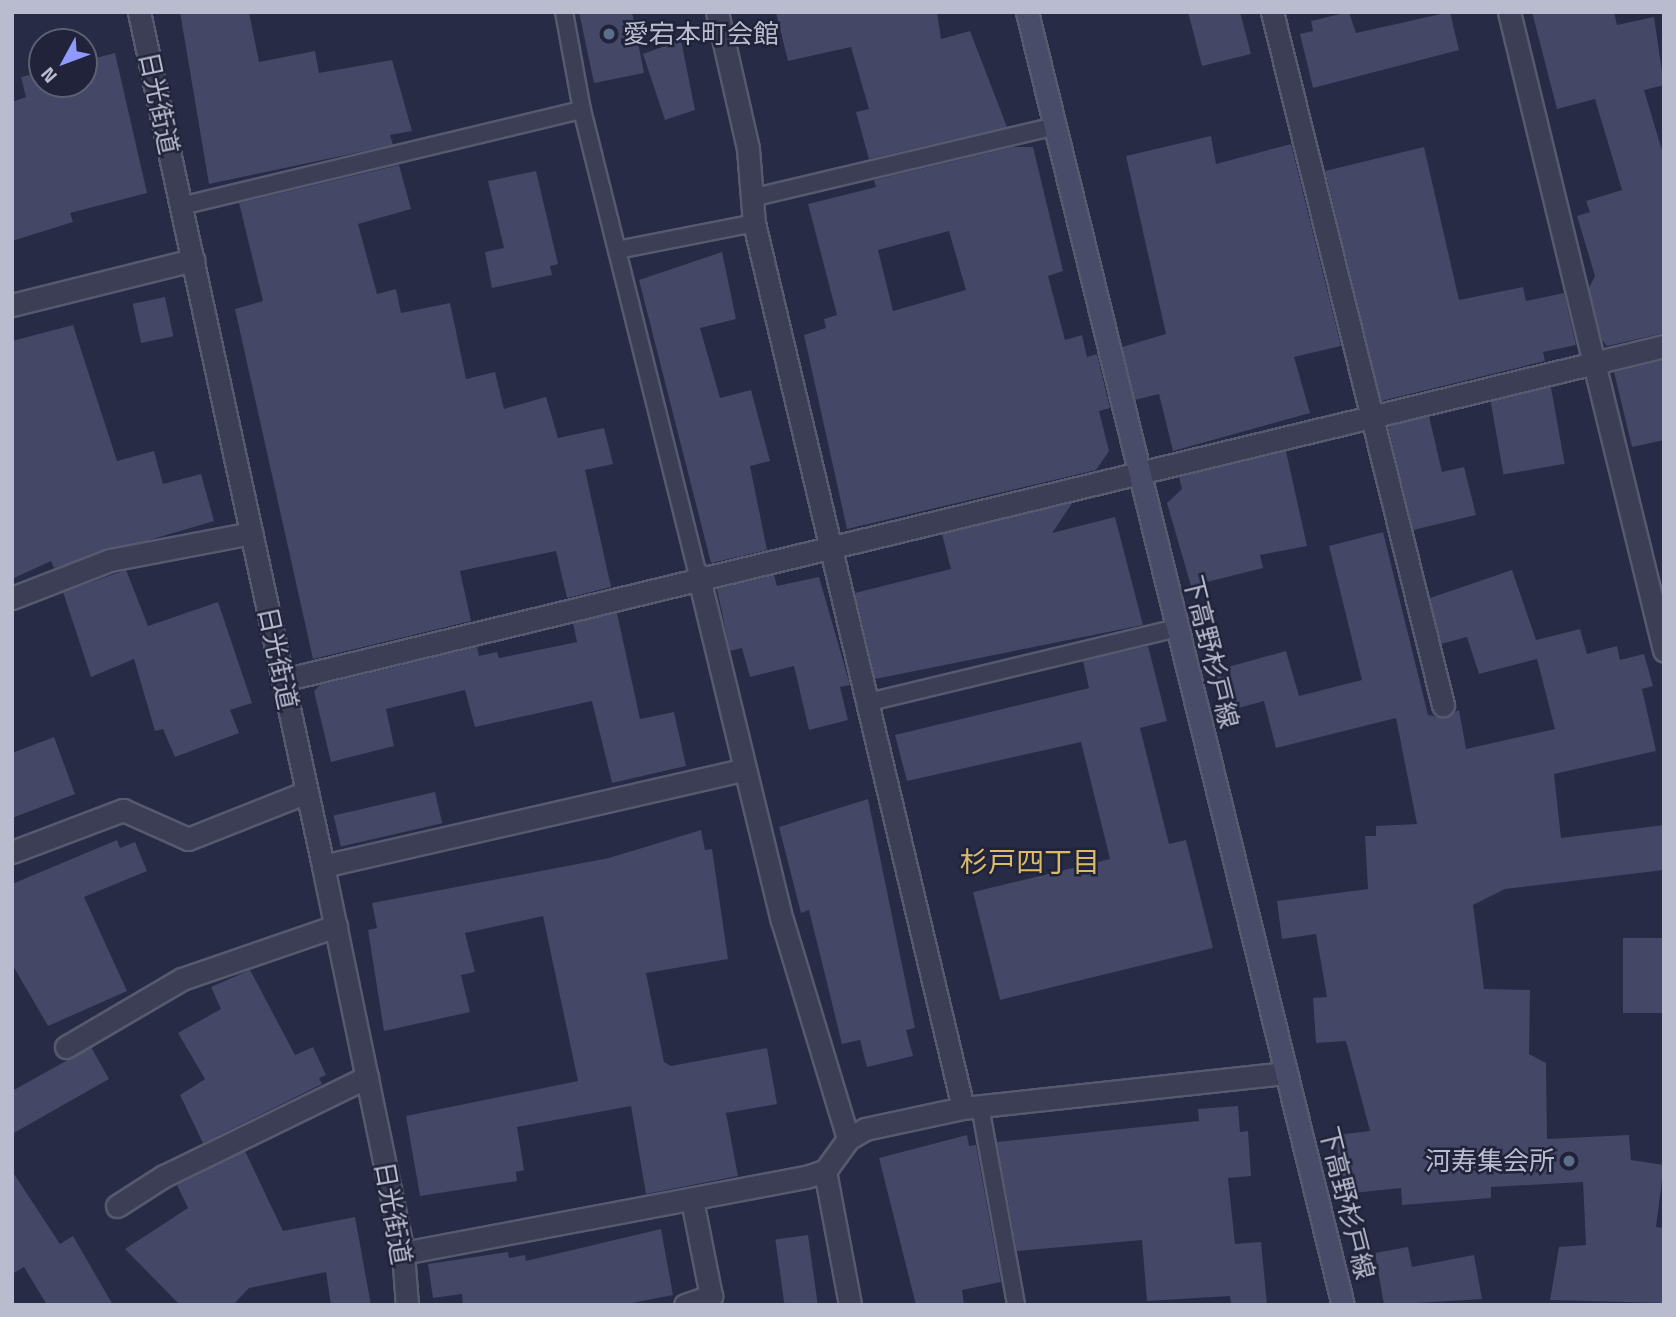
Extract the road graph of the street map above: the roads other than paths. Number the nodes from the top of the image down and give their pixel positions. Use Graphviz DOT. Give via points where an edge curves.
graph roads {
  1 [pos="139,12"];
  2 [pos="564,12"];
  3 [pos="717,12"];
  4 [pos="1027,12"];
  5 [pos="1272,12"];
  6 [pos="1509,12"];
  7 [pos="582,110"];
  8 [pos="1055,126"];
  9 [pos="751,198"];
  10 [pos="181,206"];
  11 [pos="754,223"];
  12 [pos="617,250"];
  13 [pos="193,260"];
  14 [pos="12,305"];
  15 [pos="1664,346"];
  16 [pos="1594,363"];
  17 [pos="1372,419"];
  18 [pos="1139,473"];
  19 [pos="251,533"];
  20 [pos="830,543"];
  21 [pos="698,575"];
  22 [pos="12,598"];
  23 [pos="1177,628"];
  24 [pos="1664,651"];
  25 [pos="283,680"];
  26 [pos="869,702"];
  27 [pos="1443,705"];
  28 [pos="743,770"];
  29 [pos="307,792"];
  30 [pos="12,852"];
  31 [pos="323,866"];
  32 [pos="336,926"];
  33 [pos="65,1047"];
  34 [pos="1285,1073"];
  35 [pos="367,1077"];
  36 [pos="972,1107"];
  37 [pos="848,1139"];
  38 [pos="825,1171"];
  39 [pos="692,1200"];
  40 [pos="117,1206"];
  41 [pos="403,1253"];
  42 [pos="407,1305"];
  43 [pos="685,1305"];
  44 [pos="850,1305"];
  45 [pos="1016,1305"];
  46 [pos="1343,1305"];
  1 -- 10 [label="street, 日光街道"];
  2 -- 7 [label="lane"];
  3 -- 9 [label="street" via="748,149"];
  4 -- 8 [label="main road, 下高野杉戸線"];
  5 -- 17 [label="street"];
  6 -- 16 [label="street"];
  7 -- 10 [label="lane"];
  7 -- 12 [label="lane"];
  8 -- 9 [label="lane"];
  8 -- 18 [label="main road, 下高野杉戸線"];
  9 -- 11 [label="street"];
  10 -- 13 [label="street, 日光街道"];
  11 -- 12 [label="lane"];
  11 -- 20 [label="street"];
  12 -- 21 [label="lane"];
  13 -- 14 [label="street"];
  13 -- 19 [label="street, 日光街道"];
  15 -- 16 [label="street"];
  16 -- 17 [label="street"];
  16 -- 24 [label="street"];
  17 -- 18 [label="street"];
  17 -- 27 [label="street"];
  18 -- 20 [label="street"];
  18 -- 23 [label="main road, 下高野杉戸線"];
  19 -- 22 [label="street" via="110,560"];
  19 -- 25 [label="street, 日光街道"];
  20 -- 21 [label="street"];
  20 -- 26 [label="street"];
  21 -- 25 [label="street"];
  21 -- 28 [label="street"];
  23 -- 26 [label="lane"];
  23 -- 34 [label="main road, 下高野杉戸線"];
  25 -- 29 [label="street, 日光街道"];
  26 -- 36 [label="street"];
  28 -- 31 [label="street"];
  28 -- 37 [label="street"];
  29 -- 30 [label="street" via="188,839 123,810"];
  29 -- 31 [label="street, 日光街道"];
  31 -- 32 [label="street, 日光街道"];
  32 -- 33 [label="street" via="182,979"];
  32 -- 35 [label="street, 日光街道"];
  34 -- 36 [label="street"];
  34 -- 46 [label="main road, 下高野杉戸線"];
  35 -- 40 [label="street"];
  35 -- 41 [label="street, 日光街道"];
  36 -- 37 [label="street" via="864,1129"];
  36 -- 45 [label="lane"];
  37 -- 38 [label="street"];
  38 -- 39 [label="street"];
  38 -- 44 [label="street"];
  39 -- 41 [label="street"];
  39 -- 43 [label="street" via="711,1296"];
  41 -- 42 [label="street, 日光街道"];
}
